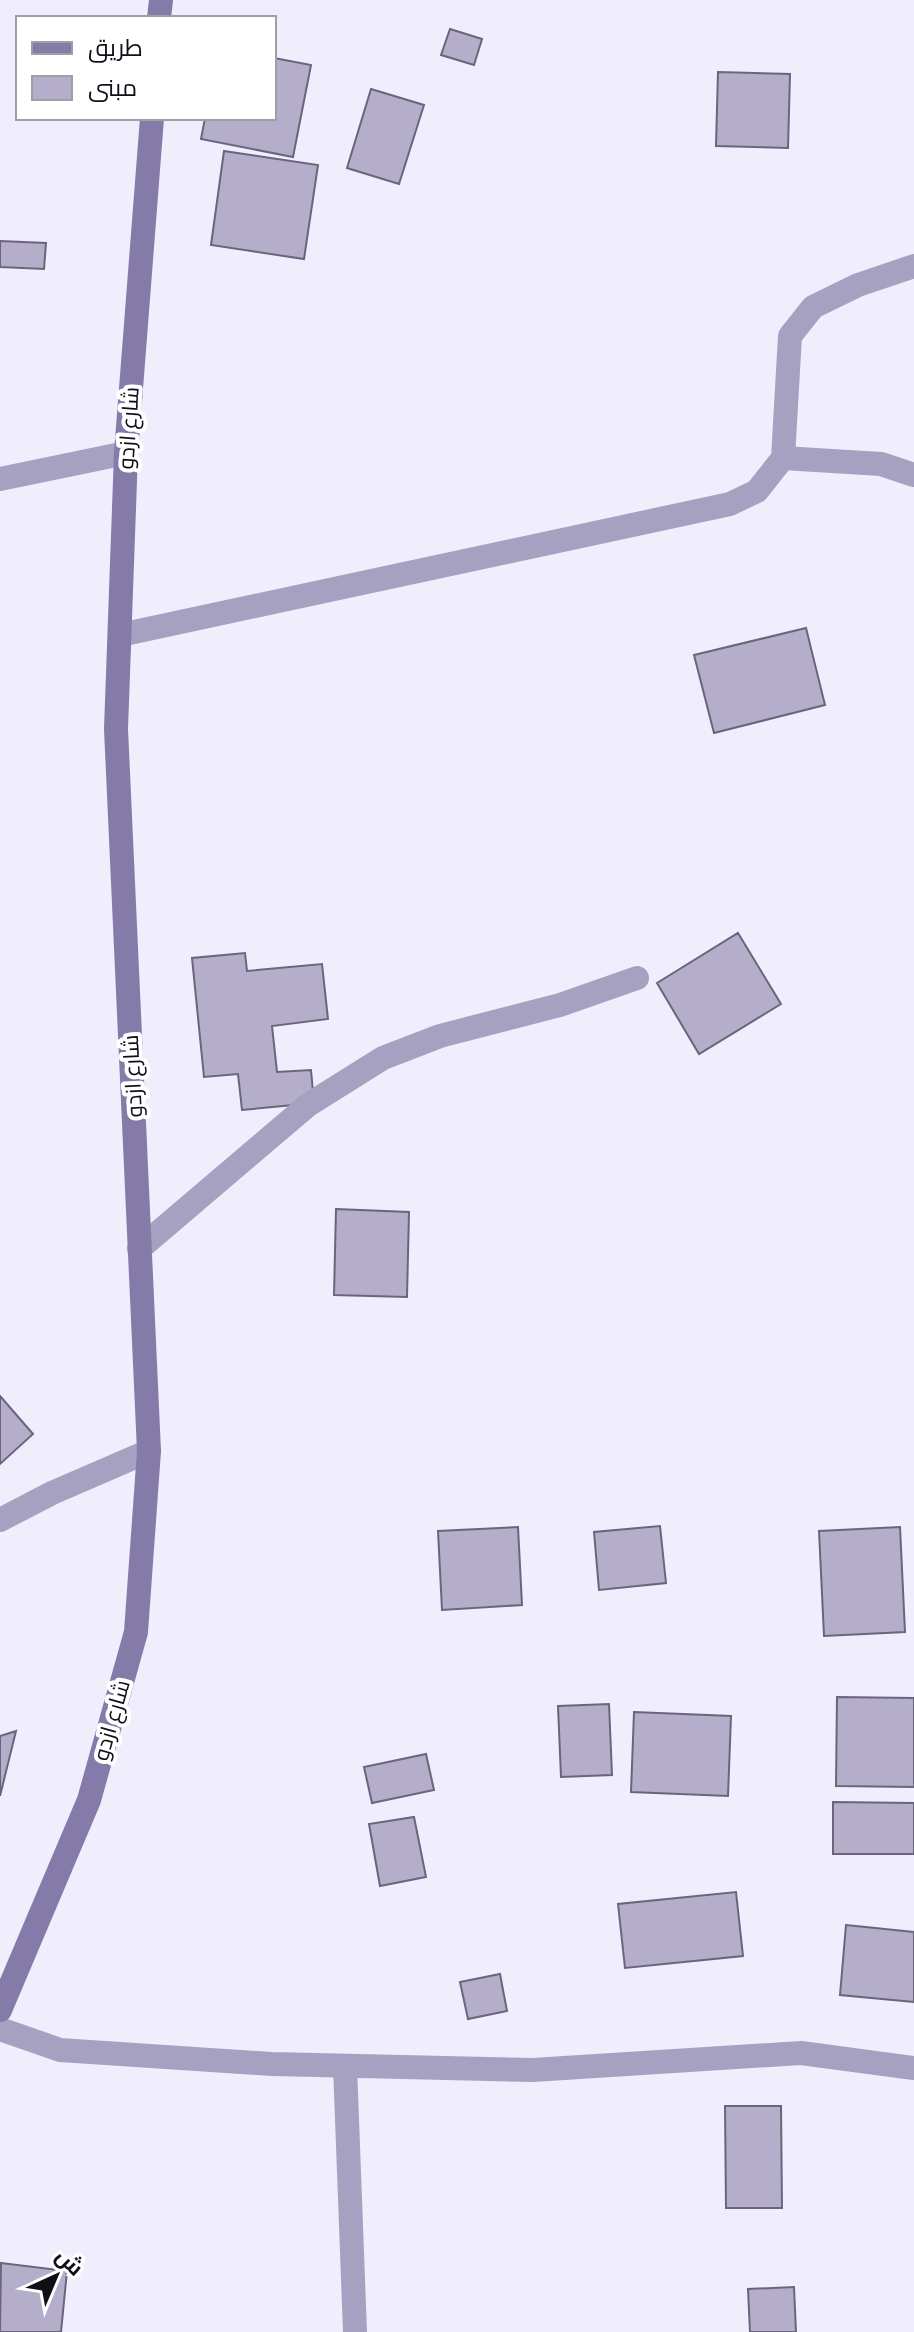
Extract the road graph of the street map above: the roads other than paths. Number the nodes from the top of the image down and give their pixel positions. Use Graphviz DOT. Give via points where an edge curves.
graph roads {
  1 [pos="152,120"];
  2 [pos="914,266"];
  3 [pos="126,453"];
  4 [pos="783,458"];
  5 [pos="914,475"];
  6 [pos="0,479"];
  7 [pos="120,635"];
  8 [pos="637,978"];
  9 [pos="139,1249"];
  10 [pos="149,1451"];
  11 [pos="0,1520"];
  12 [pos="0,2010"];
  13 [pos="0,2029"];
  14 [pos="345,2066"];
  15 [pos="914,2068"];
  16 [pos="355,2332"];
  1 -- 3 [label="street, شارع ازدو"];
  2 -- 4 [label="street" via="813,307 790,336"];
  3 -- 6 [label="street"];
  3 -- 7 [label="street, شارع ازدو"];
  4 -- 5 [label="street" via="881,464"];
  4 -- 7 [label="street" via="757,491 730,504"];
  7 -- 9 [label="street, شارع ازدو" via="116,729"];
  8 -- 9 [label="street" via="383,1058 308,1105"];
  9 -- 10 [label="street, شارع ازدو"];
  10 -- 11 [label="street"];
  10 -- 12 [label="street, شارع ازدو" via="136,1632 89,1800"];
  13 -- 14 [label="street" via="60,2050"];
  14 -- 15 [label="street" via="533,2070 801,2053"];
  14 -- 16 [label="street"];
}
